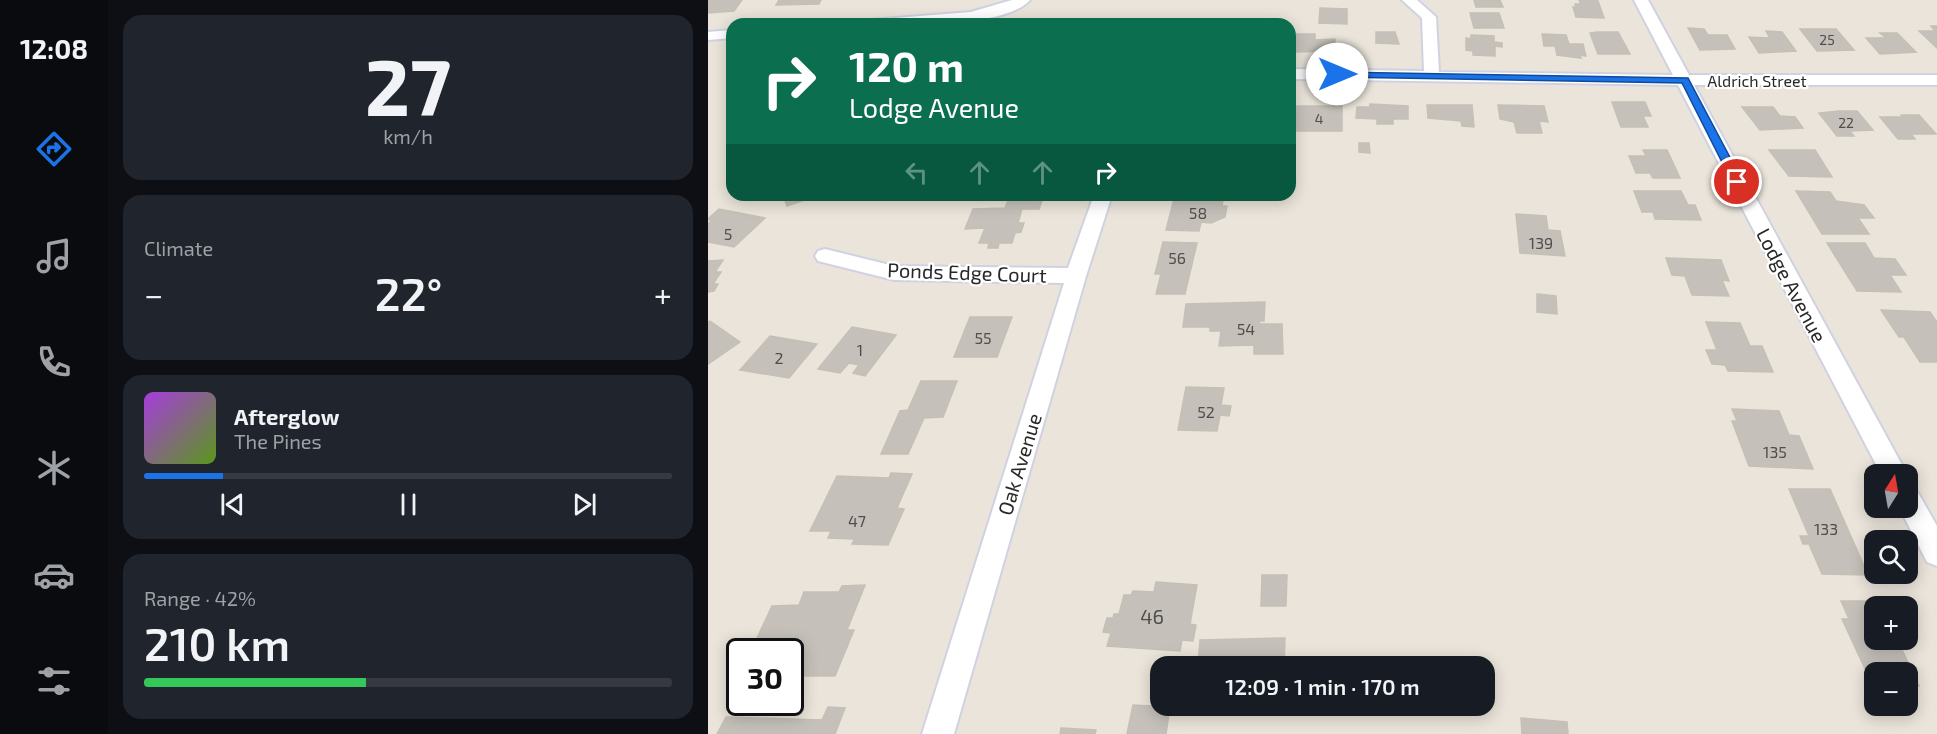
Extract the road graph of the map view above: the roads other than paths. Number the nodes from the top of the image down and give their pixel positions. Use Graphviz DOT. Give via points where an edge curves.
graph roads {
  1 [pos="1023,0"];
  2 [pos="1409,0"];
  3 [pos="1641,0"];
  4 [pos="941,18"];
  5 [pos="726,34"];
  6 [pos="708,36"];
  7 [pos="1296,74"];
  8 [pos="1432,74"];
  9 [pos="1685,80"];
  10 [pos="1937,80"];
  11 [pos="1101,201"];
  12 [pos="825,256"];
  13 [pos="1076,276"];
  14 [pos="1889,464"];
  15 [pos="1918,518"];
  16 [pos="1937,553"];
  17 [pos="938,734"];
  1 -- 4 [label="street" via="1008,10"];
  2 -- 8 [label="street" via="1430,17"];
  3 -- 9 [label="street, Lodge Avenue"];
  5 -- 6 [label="street"];
  7 -- 8 [label="street, Aldrich Street"];
  8 -- 9 [label="street, Aldrich Street"];
  9 -- 10 [label="street, Aldrich Street"];
  9 -- 14 [label="street, Lodge Avenue" via="1768,243"];
  11 -- 13 [label="street, Oak Avenue"];
  12 -- 13 [label="street, Ponds Edge Court" via="894,273"];
  13 -- 17 [label="street, Oak Avenue"];
  15 -- 16 [label="street"];
}
